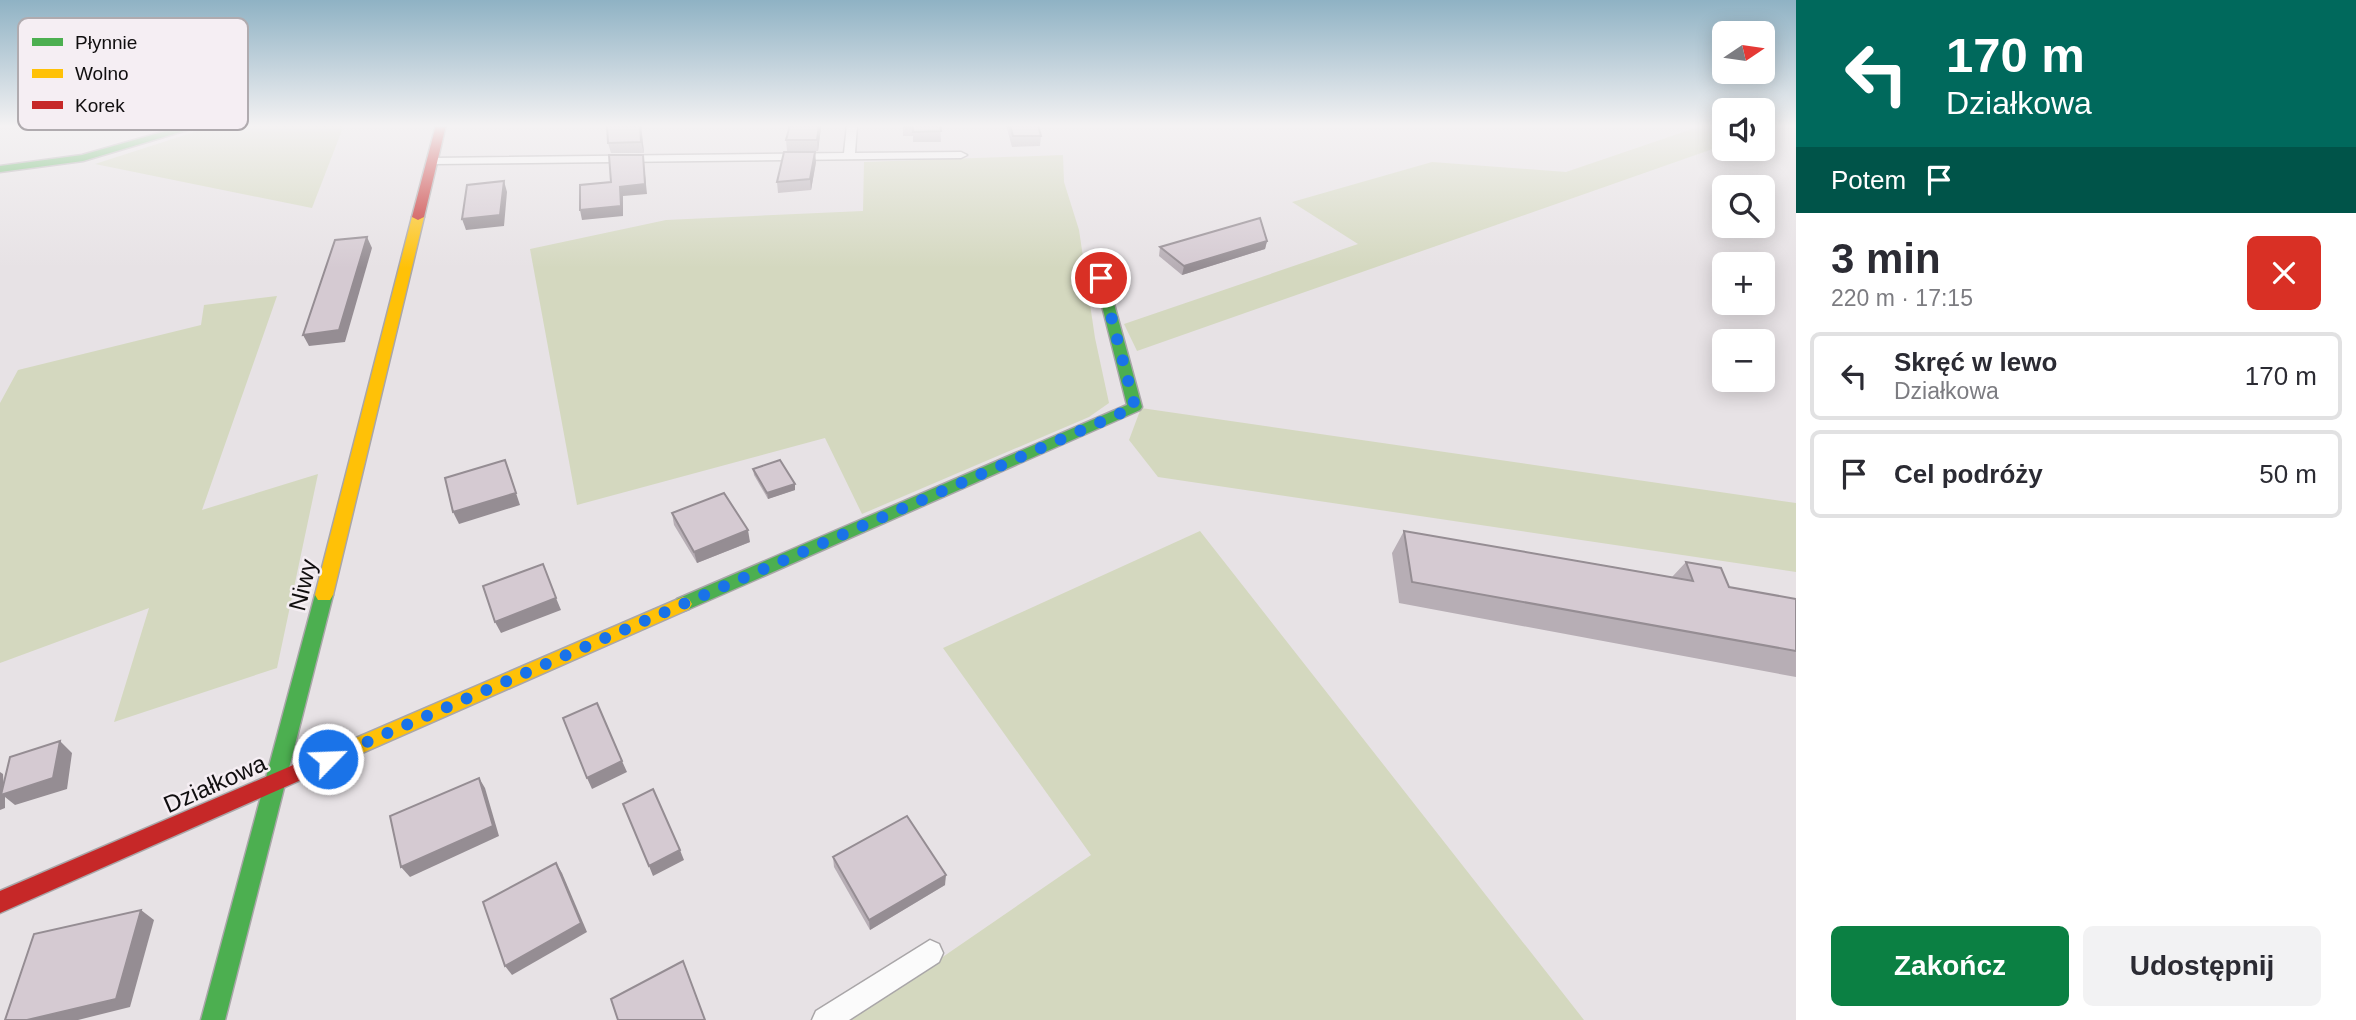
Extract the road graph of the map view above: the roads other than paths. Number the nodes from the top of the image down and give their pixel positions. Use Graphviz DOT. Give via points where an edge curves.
graph roads {
  1 [pos="430,173"];
  2 [pos="1101,278"];
  3 [pos="278,781"];
  4 [pos="0,902"];
  5 [pos="930,953"];
  6 [pos="214,1020"];
  7 [pos="825,1020"];
  1 -- 3 [label="street, Niwy"];
  2 -- 3 [label="street, Działkowa" via="1135,407"];
  3 -- 4 [label="street, Działkowa"];
  3 -- 6 [label="street, Niwy"];
  5 -- 7 [label="lane"];
}
